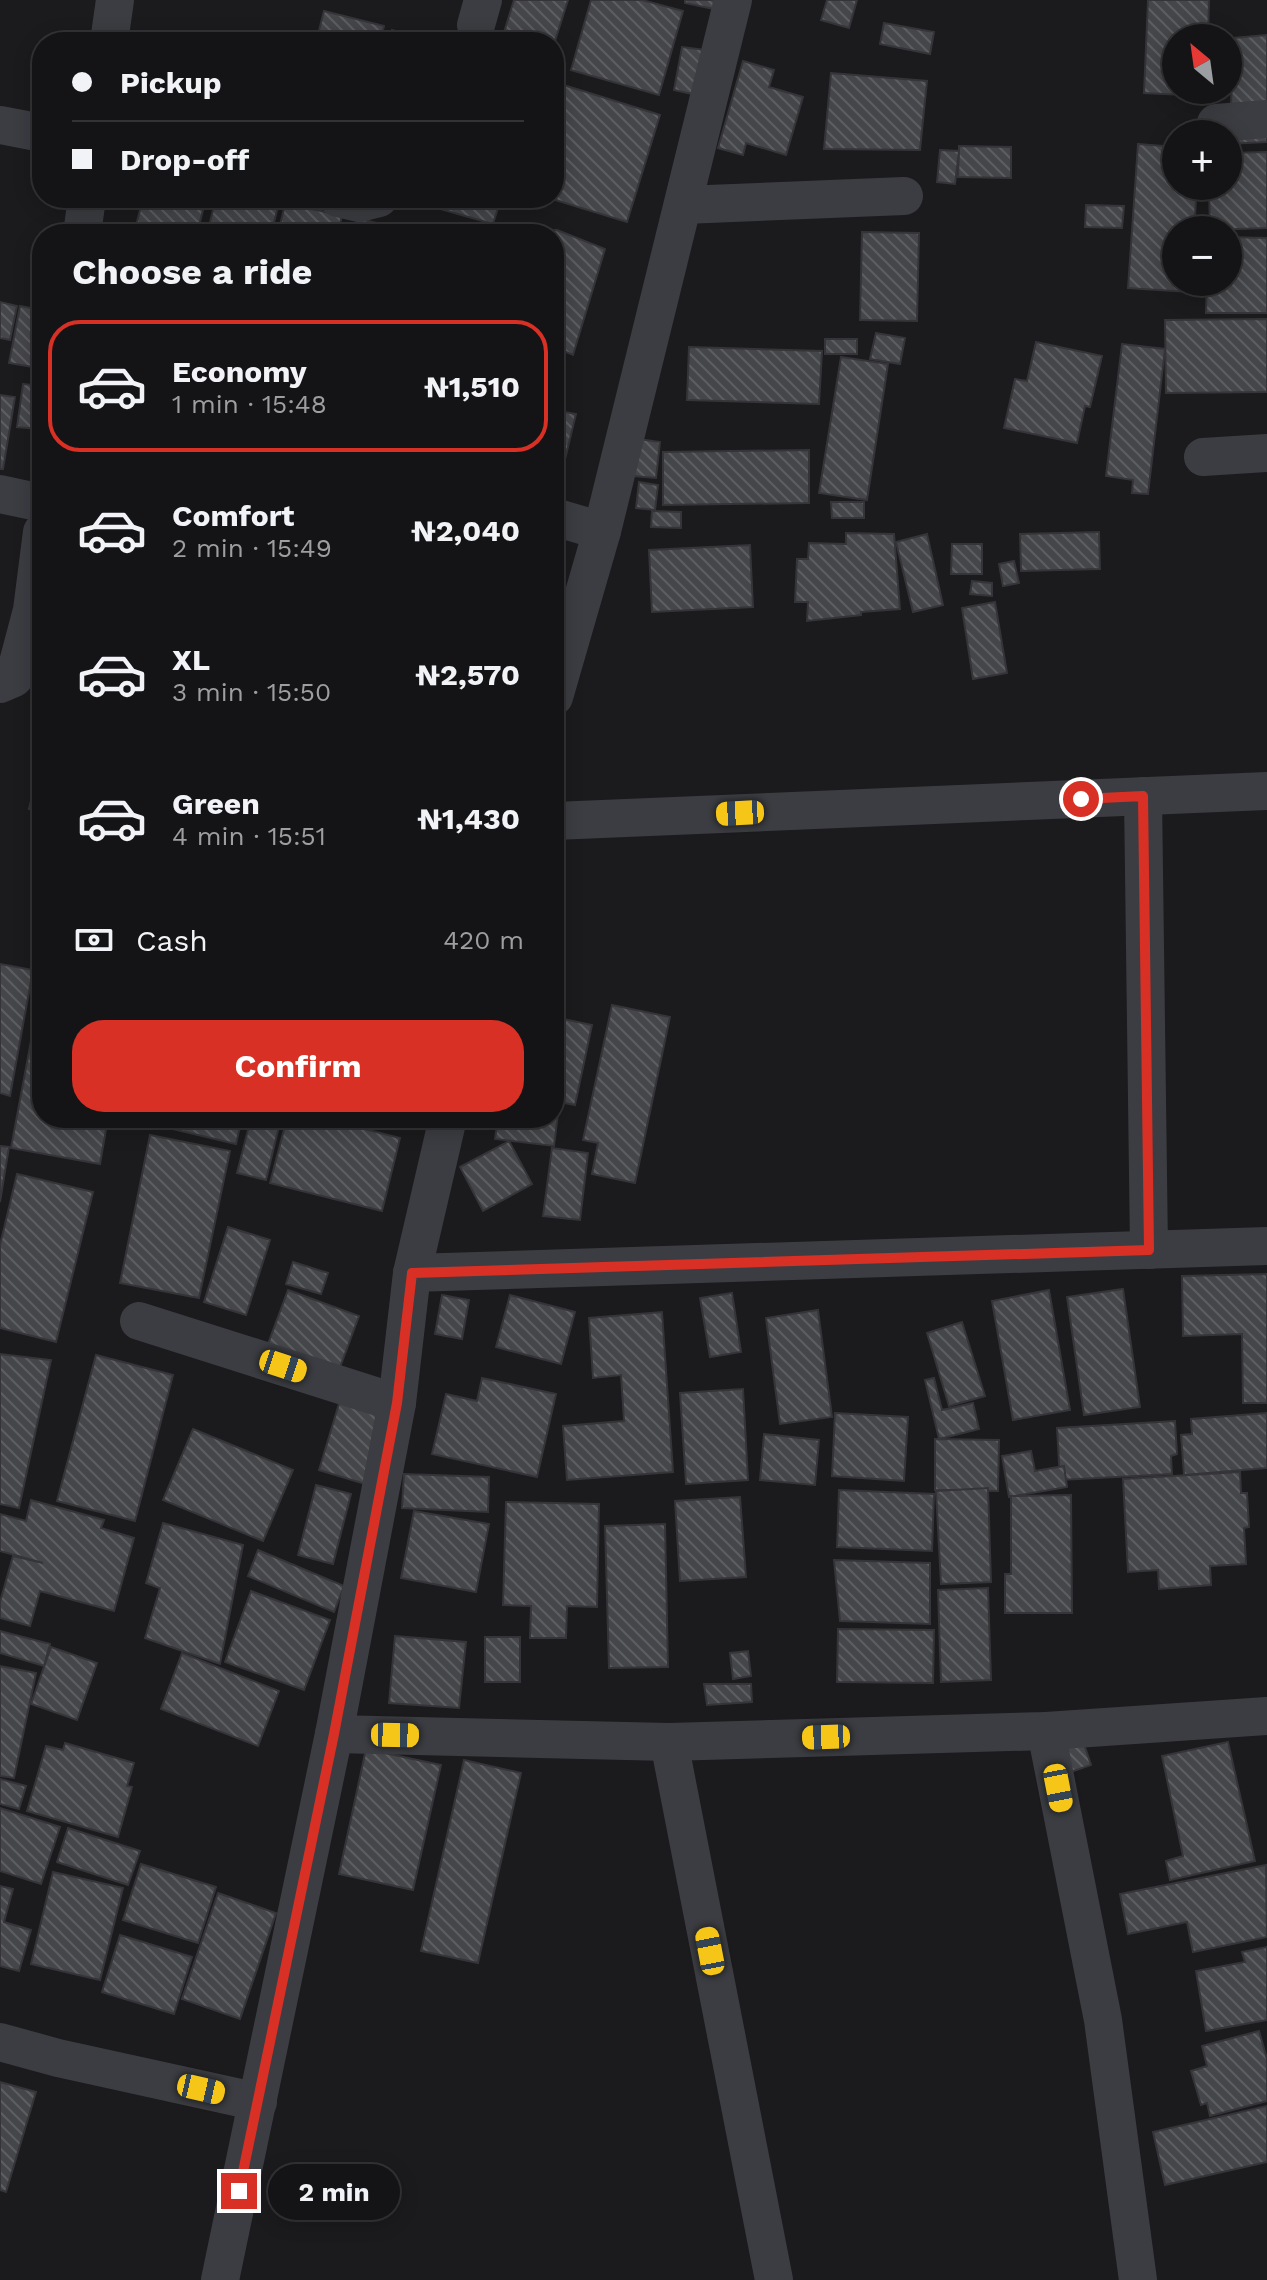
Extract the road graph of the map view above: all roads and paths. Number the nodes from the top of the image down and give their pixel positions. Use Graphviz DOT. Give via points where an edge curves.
graph roads {
  1 [pos="115,0"];
  2 [pos="733,0"];
  3 [pos="110,32"];
  4 [pos="1267,119"];
  5 [pos="1242,121"];
  6 [pos="0,125"];
  7 [pos="32,131"];
  8 [pos="904,196"];
  9 [pos="683,205"];
  10 [pos="1267,453"];
  11 [pos="1203,457"];
  12 [pos="0,494"];
  13 [pos="32,501"];
  14 [pos="564,520"];
  15 [pos="602,531"];
  16 [pos="32,610"];
  17 [pos="564,662"];
  18 [pos="19,685"];
  19 [pos="1267,791"];
  20 [pos="1143,796"];
  21 [pos="564,821"];
  22 [pos="446,1128"];
  23 [pos="1267,1246"];
  24 [pos="1149,1250"];
  25 [pos="412,1273"];
  26 [pos="139,1321"];
  27 [pos="397,1403"];
  28 [pos="1267,1716"];
  29 [pos="1046,1731"];
  30 [pos="334,1734"];
  31 [pos="669,1742"];
  32 [pos="0,2042"];
  33 [pos="258,2102"];
  34 [pos="220,2280"];
  35 [pos="774,2280"];
  36 [pos="1138,2280"];
  1 -- 3 [label="street"];
  2 -- 9 [label="street"];
  4 -- 5 [label="street"];
  6 -- 7 [label="street"];
  8 -- 9 [label="street"];
  9 -- 15 [label="street"];
  10 -- 11 [label="street"];
  12 -- 13 [label="street"];
  14 -- 15 [label="street"];
  15 -- 17 [label="street"];
  16 -- 18 [label="street"];
  19 -- 20 [label="street"];
  20 -- 21 [label="street"];
  20 -- 24 [label="street"];
  22 -- 25 [label="street"];
  23 -- 24 [label="street"];
  24 -- 25 [label="street"];
  25 -- 27 [label="street"];
  26 -- 27 [label="street"];
  27 -- 30 [label="street"];
  28 -- 29 [label="street"];
  29 -- 31 [label="street"];
  29 -- 36 [label="street" via="1103,2020"];
  30 -- 31 [label="street"];
  30 -- 33 [label="street"];
  31 -- 35 [label="street"];
  32 -- 33 [label="street"];
  33 -- 34 [label="street"];
}
